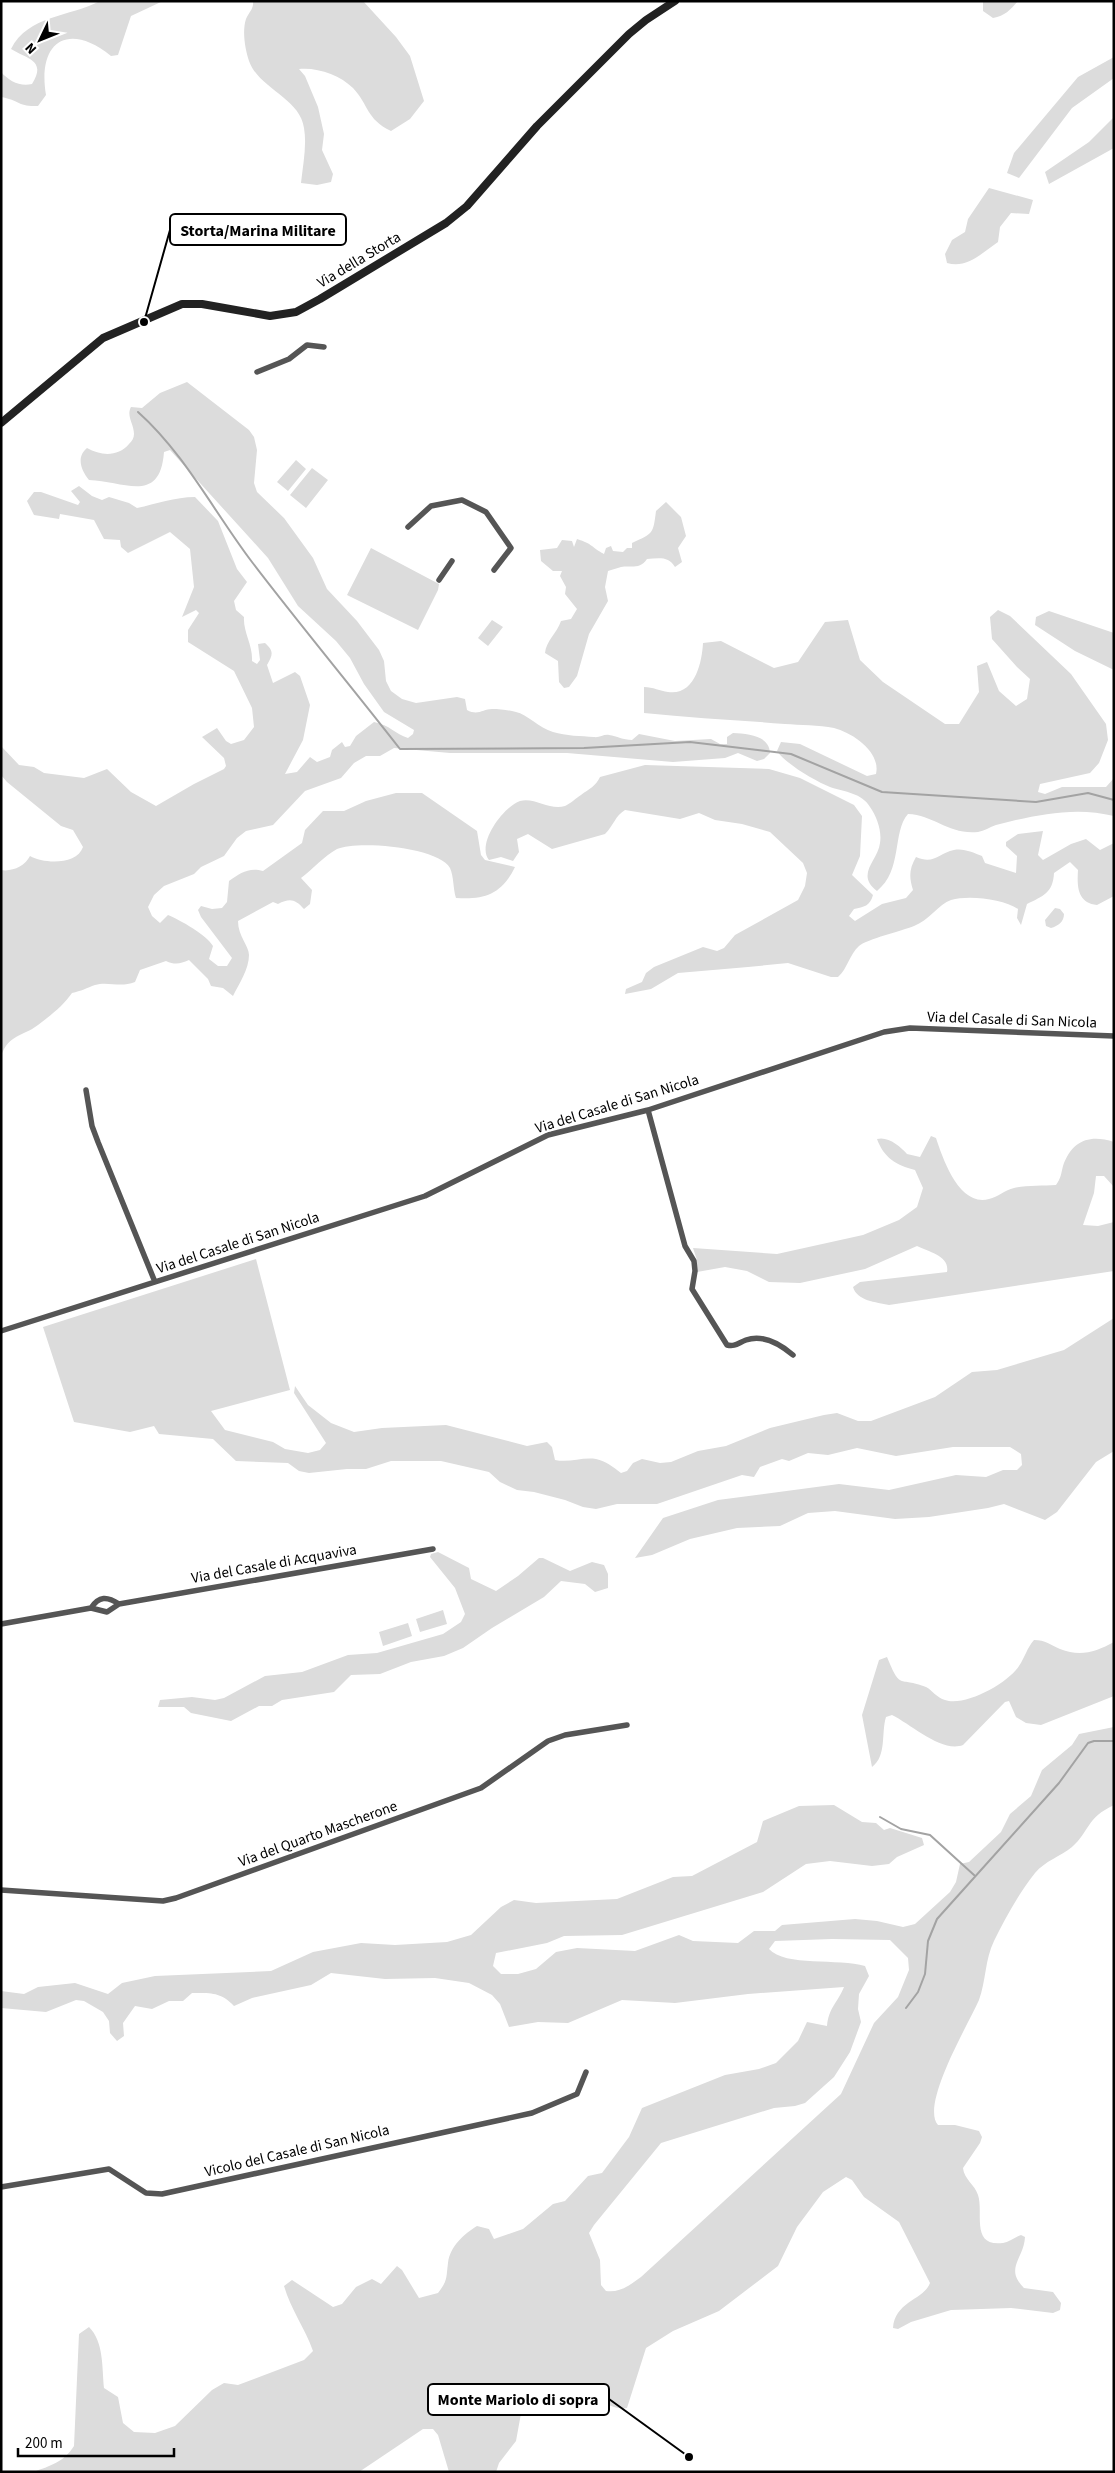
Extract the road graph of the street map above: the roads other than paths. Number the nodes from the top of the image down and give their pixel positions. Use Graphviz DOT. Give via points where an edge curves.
graph roads {
  1 [pos="675,1"];
  2 [pos="324,347"];
  3 [pos="257,372"];
  4 [pos="1,423"];
  5 [pos="408,527"];
  6 [pos="452,561"];
  7 [pos="494,570"];
  8 [pos="439,580"];
  9 [pos="1114,1036"];
  10 [pos="86,1090"];
  11 [pos="648,1110"];
  12 [pos="155,1282"];
  13 [pos="1,1332"];
  14 [pos="793,1356"];
  15 [pos="433,1549"];
  16 [pos="119,1604"];
  17 [pos="91,1608"];
  18 [pos="1,1624"];
  19 [pos="627,1725"];
  20 [pos="1,1890"];
  21 [pos="586,2072"];
  22 [pos="1,2187"];
  1 -- 4 [label="main road, Via della Storta" via="629,34 537,126 467,206 446,223 296,312 270,316 182,304 103,338"];
  2 -- 3 [label="street" via="307,345 289,359"];
  5 -- 7 [label="street" via="431,506 462,500 476,505 486,512 511,548"];
  6 -- 8 [label="street"];
  9 -- 11 [label="street, Via del Casale di San Nicola" via="901,1029"];
  10 -- 12 [label="street" via="98,1142"];
  11 -- 12 [label="street, Via del Casale di San Nicola" via="548,1135 425,1196"];
  11 -- 14 [label="street" via="685,1246 694,1261 692,1289 698,1302 727,1345 761,1338 783,1347"];
  12 -- 13 [label="street, Via del Casale di San Nicola"];
  15 -- 16 [label="street, Via del Casale di Acquaviva"];
  16 -- 17 [label="street, Via del Casale di Acquaviva" via="107,1612"];
  16 -- 17 [label="street, Via del Casale di Acquaviva" via="105,1597 98,1599"];
  17 -- 18 [label="street, Via del Casale di Acquaviva"];
  19 -- 20 [label="street, Via del Quarto Mascherone" via="565,1735 548,1742 481,1788 176,1898 163,1900"];
  21 -- 22 [label="street, Vicolo del Casale di San Nicola" via="578,2094 532,2113 162,2194 146,2193 109,2169"];
}
